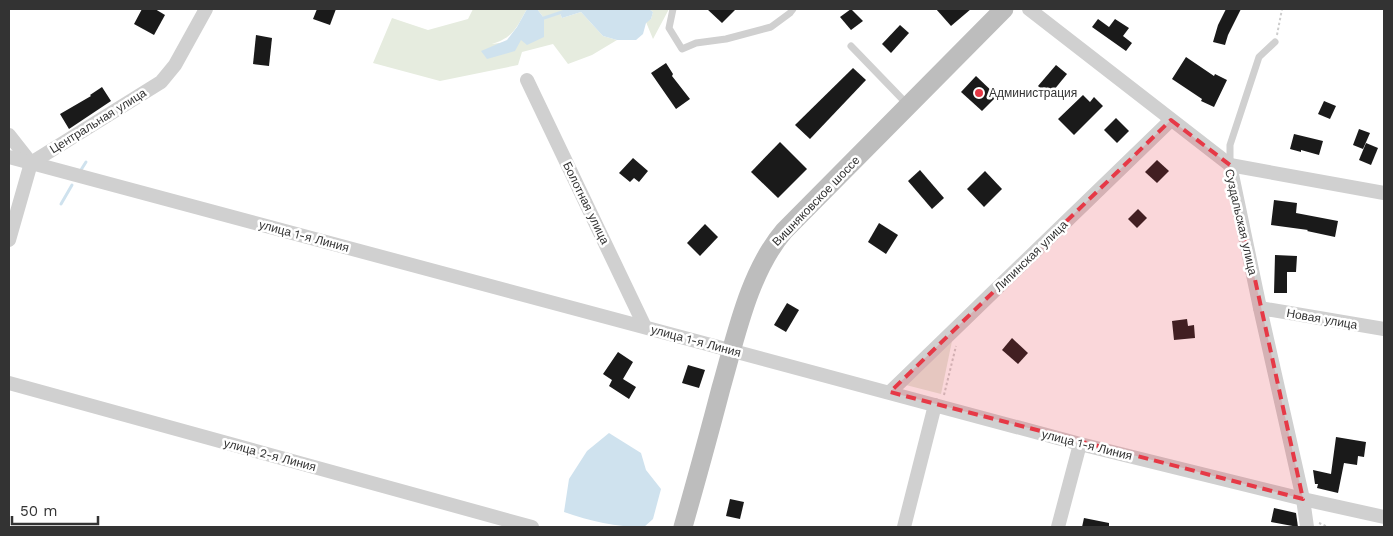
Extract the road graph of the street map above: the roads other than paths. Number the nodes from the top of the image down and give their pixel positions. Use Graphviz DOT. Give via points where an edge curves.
graph roads {
  1 [pos="206,9"];
  2 [pos="673,9"];
  3 [pos="793,9"];
  4 [pos="1004,9"];
  5 [pos="1029,9"];
  6 [pos="1275,42"];
  7 [pos="851,46"];
  8 [pos="527,80"];
  9 [pos="908,106"];
  10 [pos="1171,120"];
  11 [pos="9,134"];
  12 [pos="9,157"];
  13 [pos="31,162"];
  14 [pos="1230,165"];
  15 [pos="1384,193"];
  16 [pos="9,240"];
  17 [pos="1260,308"];
  18 [pos="645,327"];
  19 [pos="1384,330"];
  20 [pos="732,350"];
  21 [pos="9,383"];
  22 [pos="890,392"];
  23 [pos="938,406"];
  24 [pos="1080,444"];
  25 [pos="1304,499"];
  26 [pos="1384,517"];
  27 [pos="532,527"];
  28 [pos="683,527"];
  29 [pos="904,527"];
  30 [pos="1058,527"];
  31 [pos="1307,527"];
  1 -- 13 [label="street, Центральная улица" via="175,65 161,82"];
  2 -- 3 [label="lane" via="669,28 682,49 771,27"];
  4 -- 9 [label="street, Вишняковское шоссе"];
  5 -- 10 [label="street, Суздальская улица"];
  6 -- 14 [label="lane" via="1259,57 1230,145"];
  7 -- 9 [label="lane"];
  8 -- 18 [label="street, Болотная улица"];
  9 -- 20 [label="street, Вишняковское шоссе" via="774,243 755,279"];
  10 -- 14 [label="street, Суздальская улица"];
  10 -- 22 [label="street, Липинская улица"];
  11 -- 13 [label="street"];
  12 -- 13 [label="street, улица 1-я Линия"];
  13 -- 16 [label="street"];
  13 -- 18 [label="street, улица 1-я Линия"];
  14 -- 15 [label="street"];
  14 -- 17 [label="street, Суздальская улица"];
  17 -- 19 [label="street, Новая улица"];
  17 -- 25 [label="street, Суздальская улица"];
  18 -- 20 [label="street, улица 1-я Линия"];
  20 -- 22 [label="street, улица 1-я Линия"];
  20 -- 28 [label="street, Вишняковское шоссе"];
  21 -- 27 [label="street, улица 2-я Линия"];
  22 -- 23 [label="street, улица 1-я Линия"];
  23 -- 24 [label="street, улица 1-я Линия"];
  23 -- 29 [label="street"];
  24 -- 25 [label="street, улица 1-я Линия"];
  24 -- 30 [label="street"];
  25 -- 26 [label="street, улица 1-я Линия"];
  25 -- 31 [label="street, Суздальская улица"];
}
